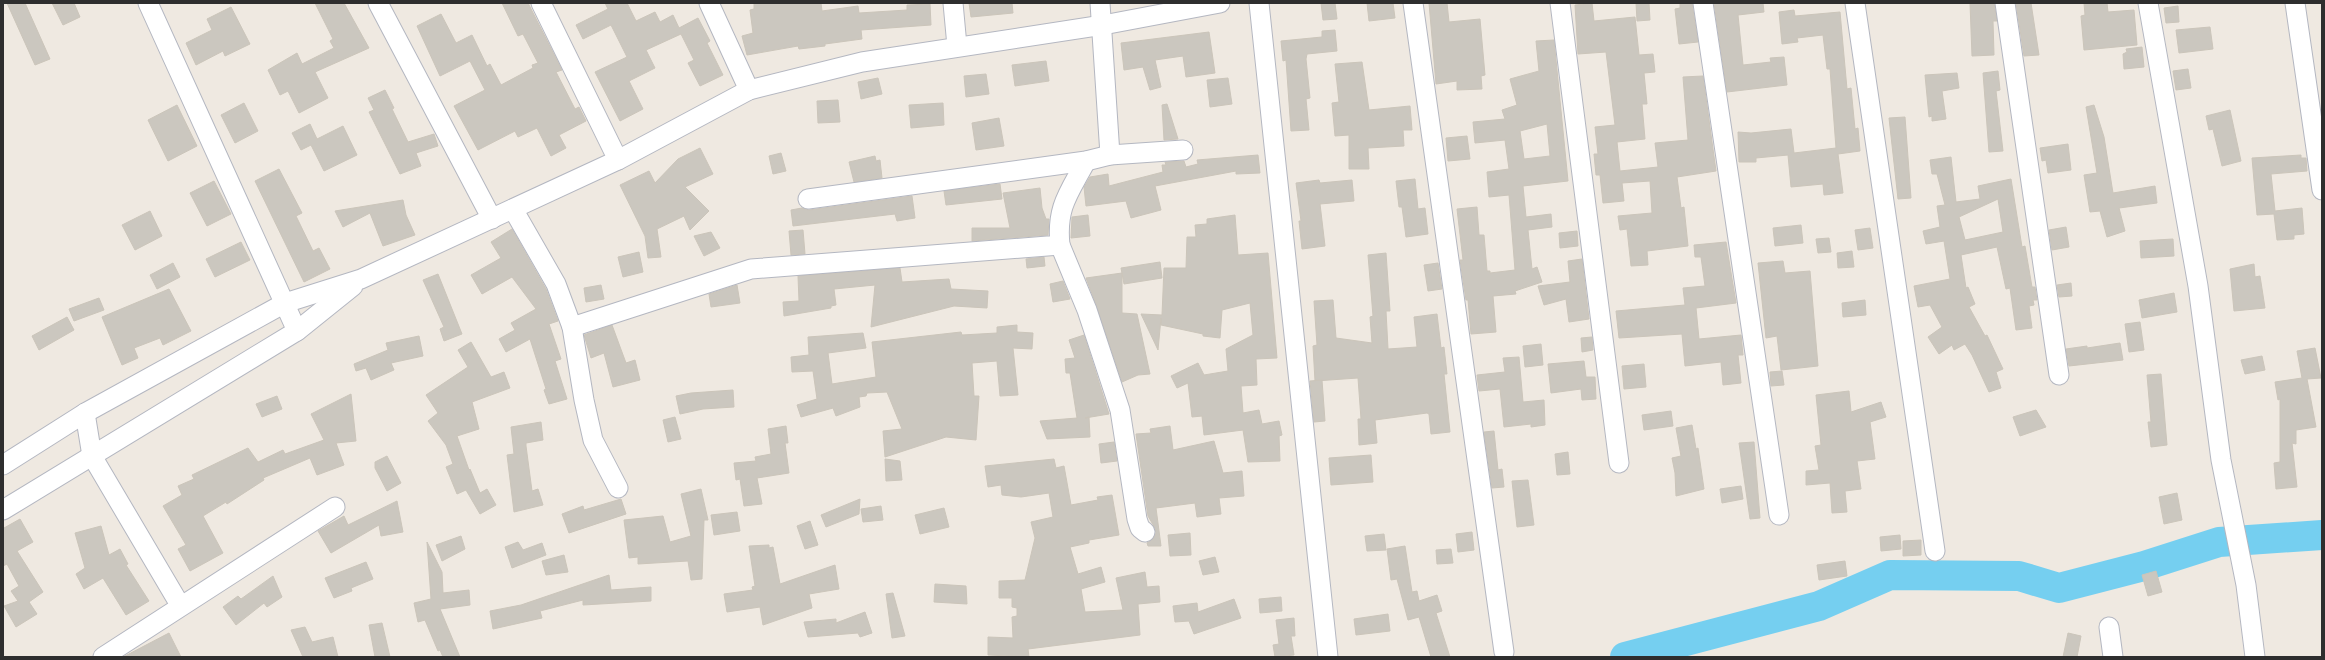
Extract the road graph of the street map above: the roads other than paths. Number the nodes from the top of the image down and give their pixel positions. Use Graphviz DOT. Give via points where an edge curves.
graph roads {
  1 [pos="148,3"];
  2 [pos="378,3"];
  3 [pos="541,3"];
  4 [pos="709,3"];
  5 [pos="953,3"];
  6 [pos="1100,3"];
  7 [pos="1220,3"];
  8 [pos="1259,3"];
  9 [pos="1413,3"];
  10 [pos="1560,3"];
  11 [pos="1703,3"];
  12 [pos="1855,3"];
  13 [pos="2006,3"];
  14 [pos="2148,3"];
  15 [pos="2296,3"];
  16 [pos="1103,25"];
  17 [pos="957,46"];
  18 [pos="749,90"];
  19 [pos="1182,150"];
  20 [pos="1110,156"];
  21 [pos="618,160"];
  22 [pos="1086,161"];
  23 [pos="2322,190"];
  24 [pos="808,198"];
  25 [pos="513,209"];
  26 [pos="492,218"];
  27 [pos="1060,245"];
  28 [pos="362,279"];
  29 [pos="285,303"];
  30 [pos="572,327"];
  31 [pos="297,331"];
  32 [pos="2059,375"];
  33 [pos="85,413"];
  34 [pos="92,456"];
  35 [pos="1619,463"];
  36 [pos="3,465"];
  37 [pos="618,488"];
  38 [pos="335,507"];
  39 [pos="3,510"];
  40 [pos="1779,515"];
  41 [pos="1145,532"];
  42 [pos="1935,551"];
  43 [pos="180,606"];
  44 [pos="2109,627"];
  45 [pos="1504,652"];
  46 [pos="102,657"];
  47 [pos="1328,657"];
  48 [pos="2113,657"];
  49 [pos="2255,657"];
  1 -- 29 [label="street"];
  2 -- 26 [label="street"];
  3 -- 21 [label="street"];
  4 -- 18 [label="street"];
  5 -- 17 [label="street"];
  6 -- 16 [label="street"];
  7 -- 16 [label="street"];
  8 -- 47 [label="street"];
  9 -- 45 [label="street"];
  10 -- 35 [label="street"];
  11 -- 40 [label="street"];
  12 -- 42 [label="street"];
  13 -- 32 [label="street"];
  14 -- 49 [label="street" via="2198,286 2221,460 2246,585"];
  15 -- 23 [label="street"];
  16 -- 17 [label="street"];
  16 -- 20 [label="street"];
  17 -- 18 [label="street" via="862,62"];
  18 -- 21 [label="street"];
  19 -- 20 [label="street"];
  20 -- 22 [label="street"];
  21 -- 25 [label="street"];
  22 -- 24 [label="street"];
  22 -- 27 [label="street" via="1062,208 1058,225"];
  25 -- 26 [label="street"];
  25 -- 30 [label="street" via="556,284"];
  26 -- 28 [label="street"];
  27 -- 30 [label="street" via="751,269"];
  27 -- 41 [label="street" via="1087,310 1120,410 1137,519 1140,528"];
  28 -- 29 [label="street"];
  28 -- 31 [label="street"];
  29 -- 31 [label="street"];
  29 -- 33 [label="street"];
  30 -- 37 [label="street" via="593,440"];
  31 -- 34 [label="street"];
  33 -- 34 [label="street"];
  33 -- 36 [label="street"];
  34 -- 39 [label="street"];
  34 -- 43 [label="street"];
  38 -- 43 [label="street"];
  43 -- 46 [label="street"];
  44 -- 48 [label="street"];
}
